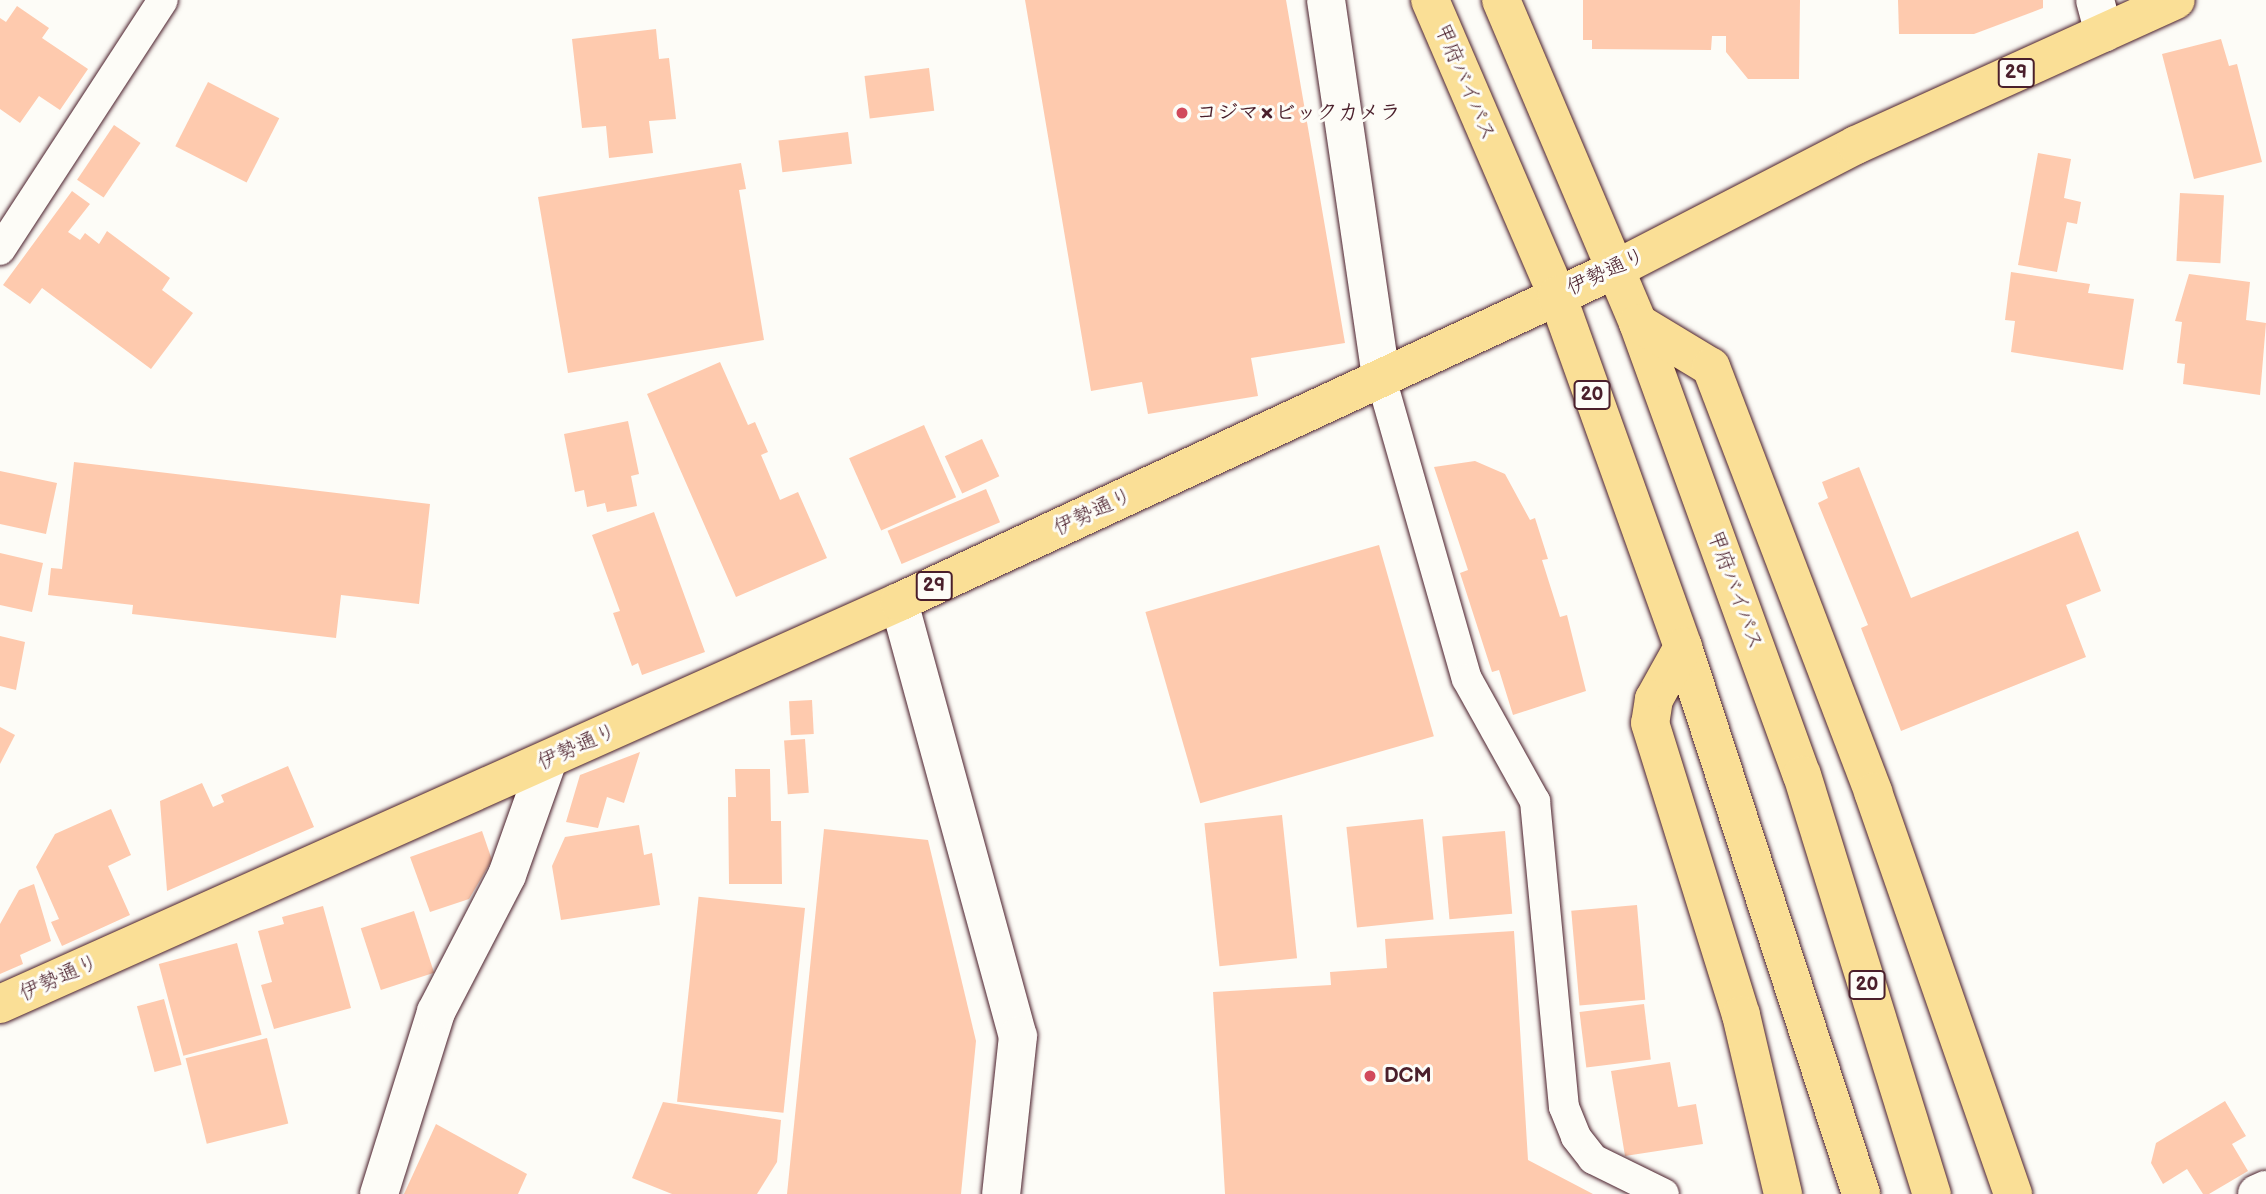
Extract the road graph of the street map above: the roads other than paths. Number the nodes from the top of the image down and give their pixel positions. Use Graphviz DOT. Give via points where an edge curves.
graph roads {
  1 [pos="163,0"];
  2 [pos="1326,0"];
  3 [pos="1430,0"];
  4 [pos="1501,0"];
  5 [pos="2176,0"];
  6 [pos="2099,16"];
  7 [pos="0,250"];
  8 [pos="1616,269"];
  9 [pos="1557,295"];
  10 [pos="1638,323"];
  11 [pos="1381,378"];
  12 [pos="899,603"];
  13 [pos="1683,647"];
  14 [pos="548,760"];
  15 [pos="0,1004"];
  16 [pos="2266,1190"];
  17 [pos="379,1194"];
  18 [pos="1002,1194"];
  19 [pos="1664,1194"];
  20 [pos="1783,1194"];
  21 [pos="1861,1194"];
  22 [pos="1932,1194"];
  23 [pos="2013,1194"];
  24 [pos="2257,1194"];
  1 -- 7 [label="lane"];
  2 -- 11 [label="street"];
  3 -- 9 [label="main road, 甲府バイパス / 20"];
  4 -- 8 [label="main road, 甲府バイパス / 20"];
  5 -- 6 [label="main road, 伊勢通り / 29"];
  6 -- 8 [label="main road, 伊勢通り / 29"];
  8 -- 9 [label="main road, 伊勢通り / 29"];
  8 -- 10 [label="main road, 甲府バイパス / 20"];
  9 -- 11 [label="main road, 伊勢通り / 29"];
  9 -- 13 [label="main road, 甲府バイパス / 20"];
  10 -- 22 [label="main road, 甲府バイパス / 20" via="1802,775"];
  10 -- 23 [label="main road" via="1711,367 1873,792"];
  11 -- 12 [label="main road, 伊勢通り / 29"];
  11 -- 19 [label="lane" via="1467,679 1535,801 1563,1107 1576,1137 1593,1159"];
  12 -- 14 [label="main road, 伊勢通り / 29"];
  12 -- 18 [label="street" via="1018,1036"];
  13 -- 20 [label="main road" via="1654,699 1650,723 1741,1015"];
  13 -- 21 [label="main road, 甲府バイパス / 20"];
  14 -- 15 [label="main road, 伊勢通り / 29"];
  14 -- 17 [label="street" via="507,875 436,1012"];
  16 -- 24 [label="street"];
}
